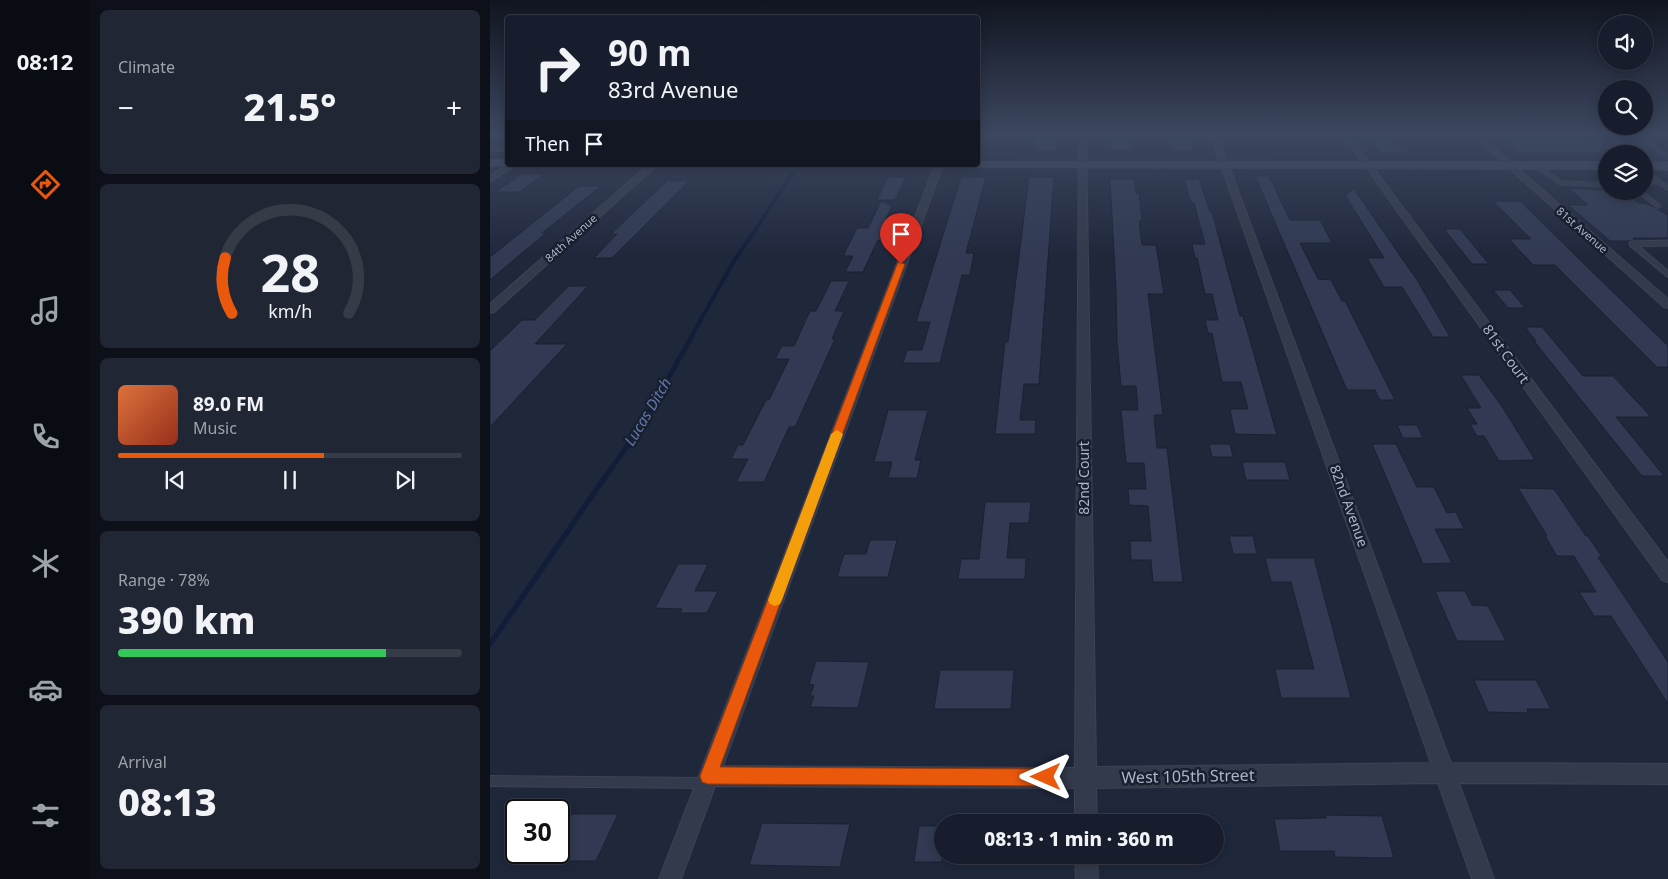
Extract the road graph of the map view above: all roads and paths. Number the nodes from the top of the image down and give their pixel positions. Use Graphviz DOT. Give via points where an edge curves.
graph roads {
  1 [pos="642,175"];
  2 [pos="935,175"];
  3 [pos="1081,175"];
  4 [pos="1230,175"];
  5 [pos="1375,175"];
  6 [pos="1520,175"];
  7 [pos="1550,175"];
  8 [pos="1653,175"];
  9 [pos="1653,182"];
  10 [pos="1659,182"];
  11 [pos="1598,185"];
  12 [pos="1668,188"];
  13 [pos="1650,200"];
  14 [pos="1658,206"];
  15 [pos="1668,243"];
  16 [pos="1668,274"];
  17 [pos="1668,305"];
  18 [pos="490,310"];
  19 [pos="1668,575"];
  20 [pos="1445,773"];
  21 [pos="1668,774"];
  22 [pos="1086,778"];
  23 [pos="707,779"];
  24 [pos="490,781"];
  25 [pos="1086,814"];
  26 [pos="1086,864"];
  27 [pos="670,879"];
  28 [pos="1087,879"];
  29 [pos="1483,879"];
  1 -- 18 [label="street, 84th Avenue"];
  2 -- 23 [label="street"];
  3 -- 22 [label="street, 82nd Court"];
  4 -- 20 [label="street, 82nd Avenue"];
  5 -- 19 [label="street, 81st Court"];
  6 -- 17 [label="street, 81st Avenue"];
  7 -- 11 [label="lane" via="1561,183"];
  8 -- 10 [label="lane"];
  9 -- 10 [label="lane"];
  10 -- 12 [label="lane"];
  13 -- 14 [label="lane"];
  15 -- 16 [label="lane" via="1632,244"];
  20 -- 21 [label="street, West 105th Street"];
  20 -- 22 [label="street, West 105th Street"];
  20 -- 29 [label="street, 82nd Avenue"];
  22 -- 23 [label="street, West 105th Street"];
  22 -- 25 [label="street, 82nd Court"];
  23 -- 24 [label="lane"];
  23 -- 27 [label="street"];
  26 -- 28 [label="street"];
}
